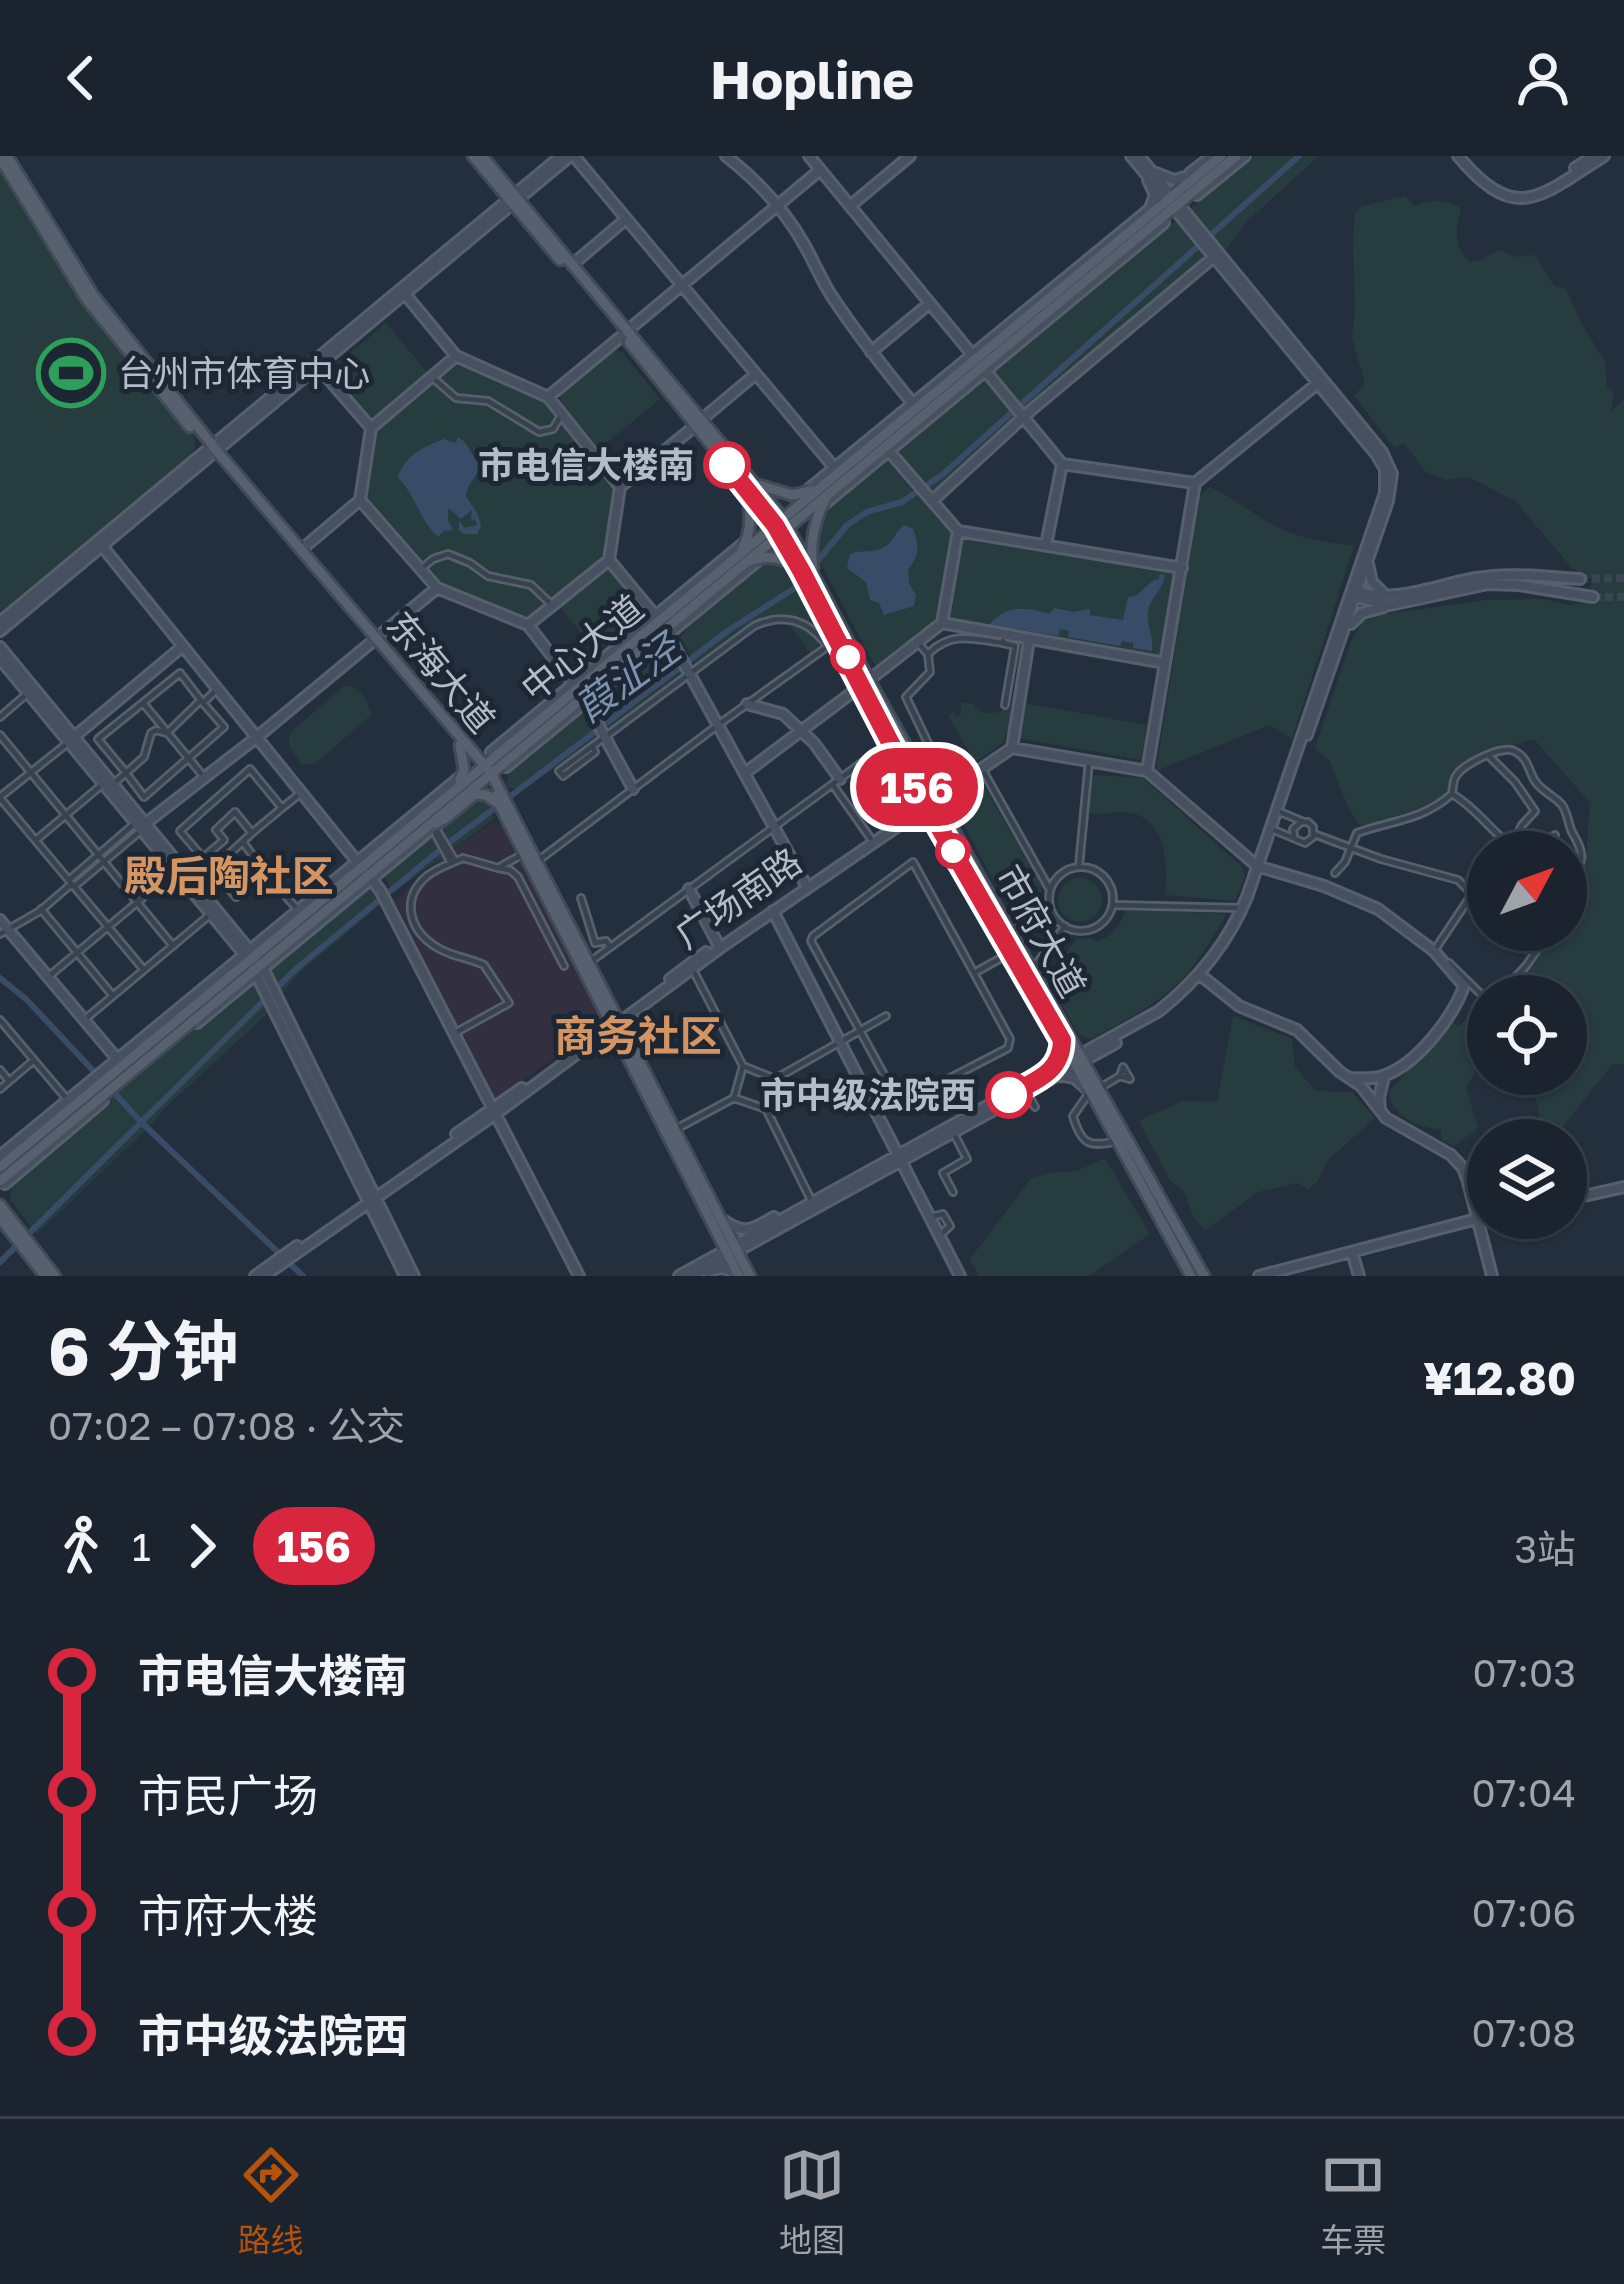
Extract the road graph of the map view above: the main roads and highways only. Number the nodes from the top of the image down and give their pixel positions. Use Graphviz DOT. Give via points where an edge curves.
graph roads {
  1 [pos="477,156"];
  2 [pos="568,156"];
  3 [pos="725,156"];
  4 [pos="809,156"];
  5 [pos="910,156"];
  6 [pos="1135,156"];
  7 [pos="1216,156"];
  8 [pos="1236,156"];
  9 [pos="1245,156"];
  10 [pos="1461,156"];
  11 [pos="1594,156"];
  12 [pos="1604,156"];
  13 [pos="3,157"];
  14 [pos="1145,168"];
  15 [pos="4,169"];
  16 [pos="820,170"];
  17 [pos="494,176"];
  18 [pos="1184,178"];
  19 [pos="1202,178"];
  20 [pos="534,182"];
  21 [pos="1197,195"];
  22 [pos="513,200"];
  23 [pos="1173,201"];
  24 [pos="778,205"];
  25 [pos="850,206"];
  26 [pos="1151,208"];
  27 [pos="492,218"];
  28 [pos="529,219"];
  29 [pos="626,219"];
  30 [pos="1146,223"];
  31 [pos="1164,223"];
  32 [pos="1197,231"];
  33 [pos="1208,245"];
  34 [pos="1214,257"];
  35 [pos="572,265"];
  36 [pos="682,286"];
  37 [pos="405,295"];
  38 [pos="930,303"];
  39 [pos="625,333"];
  40 [pos="871,352"];
  41 [pos="456,356"];
  42 [pos="979,362"];
  43 [pos="318,367"];
  44 [pos="756,374"];
  45 [pos="1318,383"];
  46 [pos="548,397"];
  47 [pos="914,405"];
  48 [pos="1022,415"];
  49 [pos="698,423"];
  50 [pos="370,428"];
  51 [pos="886,449"];
  52 [pos="212,450"];
  53 [pos="1063,464"];
  54 [pos="836,470"];
  55 [pos="1195,483"];
  56 [pos="749,485"];
  57 [pos="620,487"];
  58 [pos="825,489"];
  59 [pos="802,495"];
  60 [pos="929,498"];
  61 [pos="360,500"];
  62 [pos="820,507"];
  63 [pos="781,526"];
  64 [pos="958,531"];
  65 [pos="746,541"];
  66 [pos="1046,545"];
  67 [pos="102,546"];
  68 [pos="301,550"];
  69 [pos="763,557"];
  70 [pos="742,558"];
  71 [pos="609,560"];
  72 [pos="1368,560"];
  73 [pos="1182,568"];
  74 [pos="809,571"];
  75 [pos="1580,579"];
  76 [pos="436,587"];
  77 [pos="1354,593"];
  78 [pos="1593,597"];
  79 [pos="1389,601"];
  80 [pos="0,622"];
  81 [pos="942,623"];
  82 [pos="662,624"];
  83 [pos="528,625"];
  84 [pos="0,631"];
  85 [pos="373,639"];
  86 [pos="1029,640"];
  87 [pos="183,646"];
  88 [pos="0,647"];
  89 [pos="1334,658"];
  90 [pos="0,659"];
  91 [pos="1165,663"];
  92 [pos="865,682"];
  93 [pos="580,692"];
  94 [pos="747,704"];
  95 [pos="803,731"];
  96 [pos="257,737"];
  97 [pos="72,740"];
  98 [pos="463,744"];
  99 [pos="1012,748"];
  100 [pos="495,752"];
  101 [pos="514,754"];
  102 [pos="506,767"];
  103 [pos="485,770"];
  104 [pos="1147,771"];
  105 [pos="745,773"];
  106 [pos="461,776"];
  107 [pos="837,782"];
  108 [pos="633,789"];
  109 [pos="451,792"];
  110 [pos="501,802"];
  111 [pos="930,802"];
  112 [pos="425,810"];
  113 [pos="141,825"];
  114 [pos="431,828"];
  115 [pos="1259,867"];
  116 [pos="366,870"];
  117 [pos="181,871"];
  118 [pos="807,885"];
  119 [pos="689,889"];
  120 [pos="773,911"];
  121 [pos="318,916"];
  122 [pos="0,920"];
  123 [pos="314,928"];
  124 [pos="4,932"];
  125 [pos="719,946"];
  126 [pos="255,962"];
  127 [pos="1201,976"];
  128 [pos="194,1012"];
  129 [pos="616,1023"];
  130 [pos="1065,1038"];
  131 [pos="136,1046"];
  132 [pos="1097,1051"];
  133 [pos="135,1061"];
  134 [pos="1078,1061"];
  135 [pos="1053,1075"];
  136 [pos="1385,1076"];
  137 [pos="1349,1078"];
  138 [pos="109,1083"];
  139 [pos="1093,1089"];
  140 [pos="99,1091"];
  141 [pos="1380,1109"];
  142 [pos="495,1110"];
  143 [pos="38,1126"];
  144 [pos="54,1134"];
  145 [pos="899,1158"];
  146 [pos="3,1164"];
  147 [pos="1467,1180"];
  148 [pos="2,1182"];
  149 [pos="1624,1187"];
  150 [pos="1587,1195"];
  151 [pos="371,1197"];
  152 [pos="0,1205"];
  153 [pos="719,1216"];
  154 [pos="788,1216"];
  155 [pos="0,1217"];
  156 [pos="1467,1221"];
  157 [pos="13,1222"];
  158 [pos="20,1237"];
  159 [pos="1486,1239"];
  160 [pos="29,1249"];
  161 [pos="732,1251"];
  162 [pos="1352,1252"];
  163 [pos="273,1266"];
  164 [pos="45,1276"];
  165 [pos="55,1276"];
  166 [pos="255,1276"];
  167 [pos="264,1276"];
  168 [pos="409,1276"];
  169 [pos="579,1276"];
  170 [pos="679,1276"];
  171 [pos="692,1276"];
  172 [pos="702,1276"];
  173 [pos="738,1276"];
  174 [pos="750,1276"];
  175 [pos="960,1276"];
  176 [pos="1190,1276"];
  177 [pos="1204,1276"];
  178 [pos="1259,1276"];
  179 [pos="1359,1276"];
  180 [pos="1492,1276"];
  1 -- 17 [label="main road, 市府大道"];
  2 -- 20 [label="main road"];
  2 -- 29 [label="main road"];
  3 -- 24 [label="main road"];
  4 -- 16 [label="main road"];
  5 -- 25 [label="main road"];
  6 -- 14 [label="main road"];
  7 -- 18 [label="main road"];
  7 -- 19 [label="main road, 中心大道"];
  8 -- 19 [label="main road, 中心大道"];
  9 -- 21 [label="main road"];
  10 -- 11 [label="main road" via="1494,188 1518,195 1538,192"];
  10 -- 12 [label="main road" via="1490,189 1528,199"];
  13 -- 15 [label="main road, 东海大道"];
  13 -- 52 [label="main road, 东海大道" via="94,295"];
  14 -- 18 [label="main road"];
  14 -- 23 [label="main road"];
  14 -- 26 [label="main road"];
  15 -- 52 [label="main road, 东海大道" via="87,300"];
  16 -- 24 [label="main road"];
  16 -- 25 [label="main road"];
  17 -- 20 [label="main road"];
  17 -- 22 [label="main road, 市府大道"];
  17 -- 27 [label="main road"];
  18 -- 19 [label="main road, 中心大道"];
  19 -- 21 [label="main road, 中心大道"];
  19 -- 23 [label="main road, 中心大道"];
  20 -- 22 [label="main road"];
  20 -- 28 [label="main road"];
  21 -- 32 [label="main road, 中心大道"];
  22 -- 27 [label="main road"];
  22 -- 28 [label="main road, 市府大道"];
  23 -- 30 [label="main road, 中心大道"];
  23 -- 32 [label="main road"];
  24 -- 36 [label="main road"];
  24 -- 40 [label="main road"];
  25 -- 38 [label="main road"];
  26 -- 30 [label="main road"];
  26 -- 42 [label="main road"];
  27 -- 28 [label="main road"];
  27 -- 37 [label="main road"];
  27 -- 52 [label="main road"];
  28 -- 35 [label="main road, 市府大道"];
  28 -- 39 [label="main road, 市府大道"];
  29 -- 35 [label="main road"];
  29 -- 36 [label="main road"];
  30 -- 31 [label="main road, 中心大道"];
  30 -- 42 [label="main road, 中心大道"];
  31 -- 32 [label="main road, 中心大道"];
  31 -- 42 [label="main road"];
  32 -- 33 [label="main road"];
  33 -- 34 [label="main road"];
  33 -- 72 [label="main road" via="1388,463 1391,491"];
  34 -- 45 [label="main road"];
  34 -- 48 [label="main road"];
  35 -- 39 [label="main road, 市府大道"];
  36 -- 39 [label="main road"];
  36 -- 44 [label="main road"];
  37 -- 41 [label="main road"];
  37 -- 43 [label="main road"];
  38 -- 40 [label="main road"];
  38 -- 42 [label="main road"];
  39 -- 46 [label="main road"];
  39 -- 49 [label="main road, 市府大道"];
  40 -- 47 [label="main road"];
  41 -- 46 [label="main road"];
  41 -- 50 [label="main road"];
  42 -- 47 [label="main road, 中心大道"];
  42 -- 48 [label="main road"];
  42 -- 51 [label="main road, 中心大道"];
  43 -- 50 [label="main road"];
  43 -- 52 [label="main road"];
  44 -- 49 [label="main road"];
  44 -- 54 [label="main road"];
  45 -- 55 [label="main road"];
  45 -- 77 [label="main road" via="1385,469"];
  46 -- 57 [label="main road"];
  47 -- 54 [label="main road, 中心大道"];
  48 -- 53 [label="main road"];
  48 -- 60 [label="main road"];
  49 -- 56 [label="main road, 市府大道"];
  49 -- 57 [label="main road"];
  50 -- 61 [label="main road"];
  51 -- 58 [label="main road, 中心大道"];
  51 -- 60 [label="main road"];
  51 -- 62 [label="main road"];
  52 -- 67 [label="main road"];
  52 -- 68 [label="main road, 东海大道"];
  52 -- 80 [label="main road"];
  52 -- 85 [label="main road, 东海大道"];
  53 -- 55 [label="main road"];
  53 -- 66 [label="main road"];
  54 -- 58 [label="main road, 中心大道"];
  54 -- 59 [label="main road"];
  55 -- 73 [label="main road"];
  56 -- 59 [label="main road"];
  56 -- 63 [label="main road, 市府大道"];
  56 -- 65 [label="main road"];
  57 -- 71 [label="main road"];
  58 -- 59 [label="main road"];
  58 -- 62 [label="main road"];
  58 -- 63 [label="main road, 中心大道"];
  60 -- 64 [label="main road"];
  61 -- 68 [label="main road"];
  61 -- 76 [label="main road"];
  62 -- 74 [label="main road"];
  63 -- 70 [label="main road, 中心大道"];
  63 -- 74 [label="main road, 市府大道"];
  64 -- 66 [label="main road"];
  64 -- 81 [label="main road"];
  65 -- 70 [label="main road"];
  65 -- 82 [label="main road"];
  66 -- 73 [label="main road"];
  67 -- 84 [label="main road"];
  67 -- 87 [label="main road"];
  68 -- 85 [label="main road, 东海大道"];
  69 -- 70 [label="main road"];
  69 -- 74 [label="main road"];
  69 -- 82 [label="main road"];
  70 -- 82 [label="main road, 中心大道"];
  71 -- 82 [label="main road"];
  71 -- 83 [label="main road"];
  72 -- 77 [label="main road"];
  72 -- 79 [label="main road" via="1372,582"];
  73 -- 91 [label="main road"];
  74 -- 92 [label="main road, 市府大道"];
  74 -- 92 [label="main road, 市府大道" via="833,643"];
  75 -- 79 [label="main road" via="1488,576"];
  76 -- 83 [label="main road"];
  76 -- 85 [label="main road"];
  77 -- 79 [label="main road"];
  77 -- 89 [label="main road"];
  77 -- 115 [label="main road"];
  78 -- 79 [label="main road" via="1479,584"];
  79 -- 89 [label="main road" via="1354,619"];
  81 -- 86 [label="main road"];
  81 -- 92 [label="main road"];
  82 -- 93 [label="main road, 中心大道"];
  82 -- 105 [label="main road"];
  83 -- 93 [label="main road"];
  85 -- 96 [label="main road"];
  85 -- 98 [label="main road, 东海大道"];
  86 -- 91 [label="main road"];
  86 -- 99 [label="main road"];
  87 -- 96 [label="main road"];
  87 -- 97 [label="main road"];
  88 -- 97 [label="main road"];
  89 -- 115 [label="main road"];
  90 -- 97 [label="main road"];
  91 -- 104 [label="main road"];
  92 -- 95 [label="main road"];
  92 -- 111 [label="main road, 市府大道" via="911,754"];
  92 -- 111 [label="main road, 市府大道" via="890,742"];
  93 -- 100 [label="main road, 中心大道"];
  93 -- 101 [label="main road, 中心大道"];
  93 -- 102 [label="main road"];
  93 -- 108 [label="main road"];
  94 -- 95 [label="main road" via="783,714"];
  95 -- 105 [label="main road"];
  95 -- 107 [label="main road"];
  96 -- 113 [label="main road"];
  96 -- 116 [label="main road"];
  97 -- 113 [label="main road"];
  98 -- 100 [label="main road"];
  98 -- 103 [label="main road, 东海大道"];
  98 -- 106 [label="main road"];
  99 -- 104 [label="main road"];
  99 -- 111 [label="main road"];
  100 -- 103 [label="main road, 中心大道"];
  101 -- 102 [label="main road"];
  101 -- 103 [label="main road, 中心大道"];
  102 -- 110 [label="main road"];
  103 -- 109 [label="main road, 中心大道"];
  103 -- 110 [label="main road, 东海大道"];
  103 -- 114 [label="main road, 中心大道"];
  104 -- 115 [label="main road"];
  105 -- 118 [label="main road"];
  106 -- 109 [label="main road"];
  106 -- 112 [label="main road"];
  109 -- 112 [label="main road, 中心大道"];
  110 -- 114 [label="main road" via="475,794"];
  110 -- 129 [label="main road, 东海大道"];
  110 -- 129 [label="main road, 东海大道"];
  111 -- 118 [label="main road, 广场南路"];
  111 -- 118 [label="main road, 广场南路"];
  111 -- 130 [label="main road, 市府大道"];
  111 -- 130 [label="main road, 市府大道"];
  112 -- 116 [label="main road, 中心大道"];
  113 -- 117 [label="main road"];
  114 -- 116 [label="main road, 中心大道"];
  115 -- 127 [label="main road"];
  115 -- 127 [label="main road" via="1243,920"];
  115 -- 136 [label="main road" via="1378,909 1462,980 1439,1030"];
  116 -- 121 [label="main road, 中心大道"];
  116 -- 123 [label="main road"];
  116 -- 126 [label="main road, 中心大道" via="304,910"];
  116 -- 142 [label="main road"];
  117 -- 126 [label="main road"];
  117 -- 126 [label="main road"];
  118 -- 120 [label="main road, 广场南路"];
  118 -- 125 [label="main road, 广场南路"];
  119 -- 125 [label="main road"];
  120 -- 125 [label="main road, 广场南路"];
  120 -- 145 [label="main road"];
  121 -- 123 [label="main road"];
  121 -- 126 [label="main road, 中心大道"];
  122 -- 124 [label="main road"];
  123 -- 126 [label="main road"];
  124 -- 133 [label="main road" via="84,1020"];
  125 -- 129 [label="main road, 广场南路"];
  125 -- 129 [label="main road, 广场南路"];
  126 -- 128 [label="main road, 中心大道"];
  126 -- 128 [label="main road"];
  126 -- 151 [label="main road"];
  127 -- 132 [label="main road" via="1160,1016"];
  127 -- 137 [label="main road" via="1248,1011 1297,1030"];
  128 -- 131 [label="main road"];
  128 -- 133 [label="main road, 中心大道"];
  129 -- 142 [label="main road, 广场南路"];
  129 -- 153 [label="main road, 东海大道"];
  129 -- 161 [label="main road, 东海大道"];
  130 -- 132 [label="main road"];
  130 -- 134 [label="main road, 市府大道"];
  130 -- 135 [label="main road"];
  131 -- 133 [label="main road"];
  132 -- 134 [label="main road"];
  132 -- 139 [label="main road"];
  133 -- 138 [label="main road, 中心大道"];
  133 -- 138 [label="main road"];
  134 -- 135 [label="main road"];
  134 -- 139 [label="main road, 市府大道"];
  135 -- 139 [label="main road"];
  135 -- 145 [label="main road"];
  135 -- 145 [label="main road"];
  136 -- 137 [label="main road"];
  136 -- 141 [label="main road"];
  137 -- 141 [label="main road"];
  138 -- 140 [label="main road, 中心大道"];
  138 -- 140 [label="main road"];
  139 -- 176 [label="main road, 市府大道"];
  139 -- 177 [label="main road, 市府大道"];
  140 -- 143 [label="main road" via="69,1101"];
  140 -- 144 [label="main road, 中心大道"];
  141 -- 147 [label="main road" via="1451,1155"];
  142 -- 151 [label="main road, 广场南路"];
  142 -- 169 [label="main road"];
  143 -- 144 [label="main road"];
  143 -- 146 [label="main road"];
  144 -- 146 [label="main road, 中心大道"];
  144 -- 148 [label="main road"];
  145 -- 154 [label="main road"];
  145 -- 161 [label="main road"];
  145 -- 175 [label="main road"];
  146 -- 148 [label="main road, 中心大道"];
  148 -- 157 [label="main road"];
  149 -- 150 [label="main road"];
  151 -- 163 [label="main road, 广场南路"];
  151 -- 168 [label="main road"];
  152 -- 157 [label="main road"];
  153 -- 154 [label="main road" via="750,1230"];
  153 -- 161 [label="main road, 东海大道"];
  154 -- 161 [label="main road"];
  155 -- 158 [label="main road"];
  156 -- 162 [label="main road"];
  157 -- 158 [label="main road"];
  158 -- 160 [label="main road"];
  159 -- 180 [label="main road"];
  160 -- 164 [label="main road"];
  160 -- 165 [label="main road"];
  161 -- 170 [label="main road"];
  161 -- 171 [label="main road"];
  161 -- 173 [label="main road, 东海大道"];
  161 -- 174 [label="main road, 东海大道"];
  162 -- 178 [label="main road"];
  162 -- 179 [label="main road"];
  163 -- 166 [label="main road, 广场南路"];
  163 -- 167 [label="main road, 广场南路"];
  172 -- 173 [label="main road" via="716,1268"];
}
